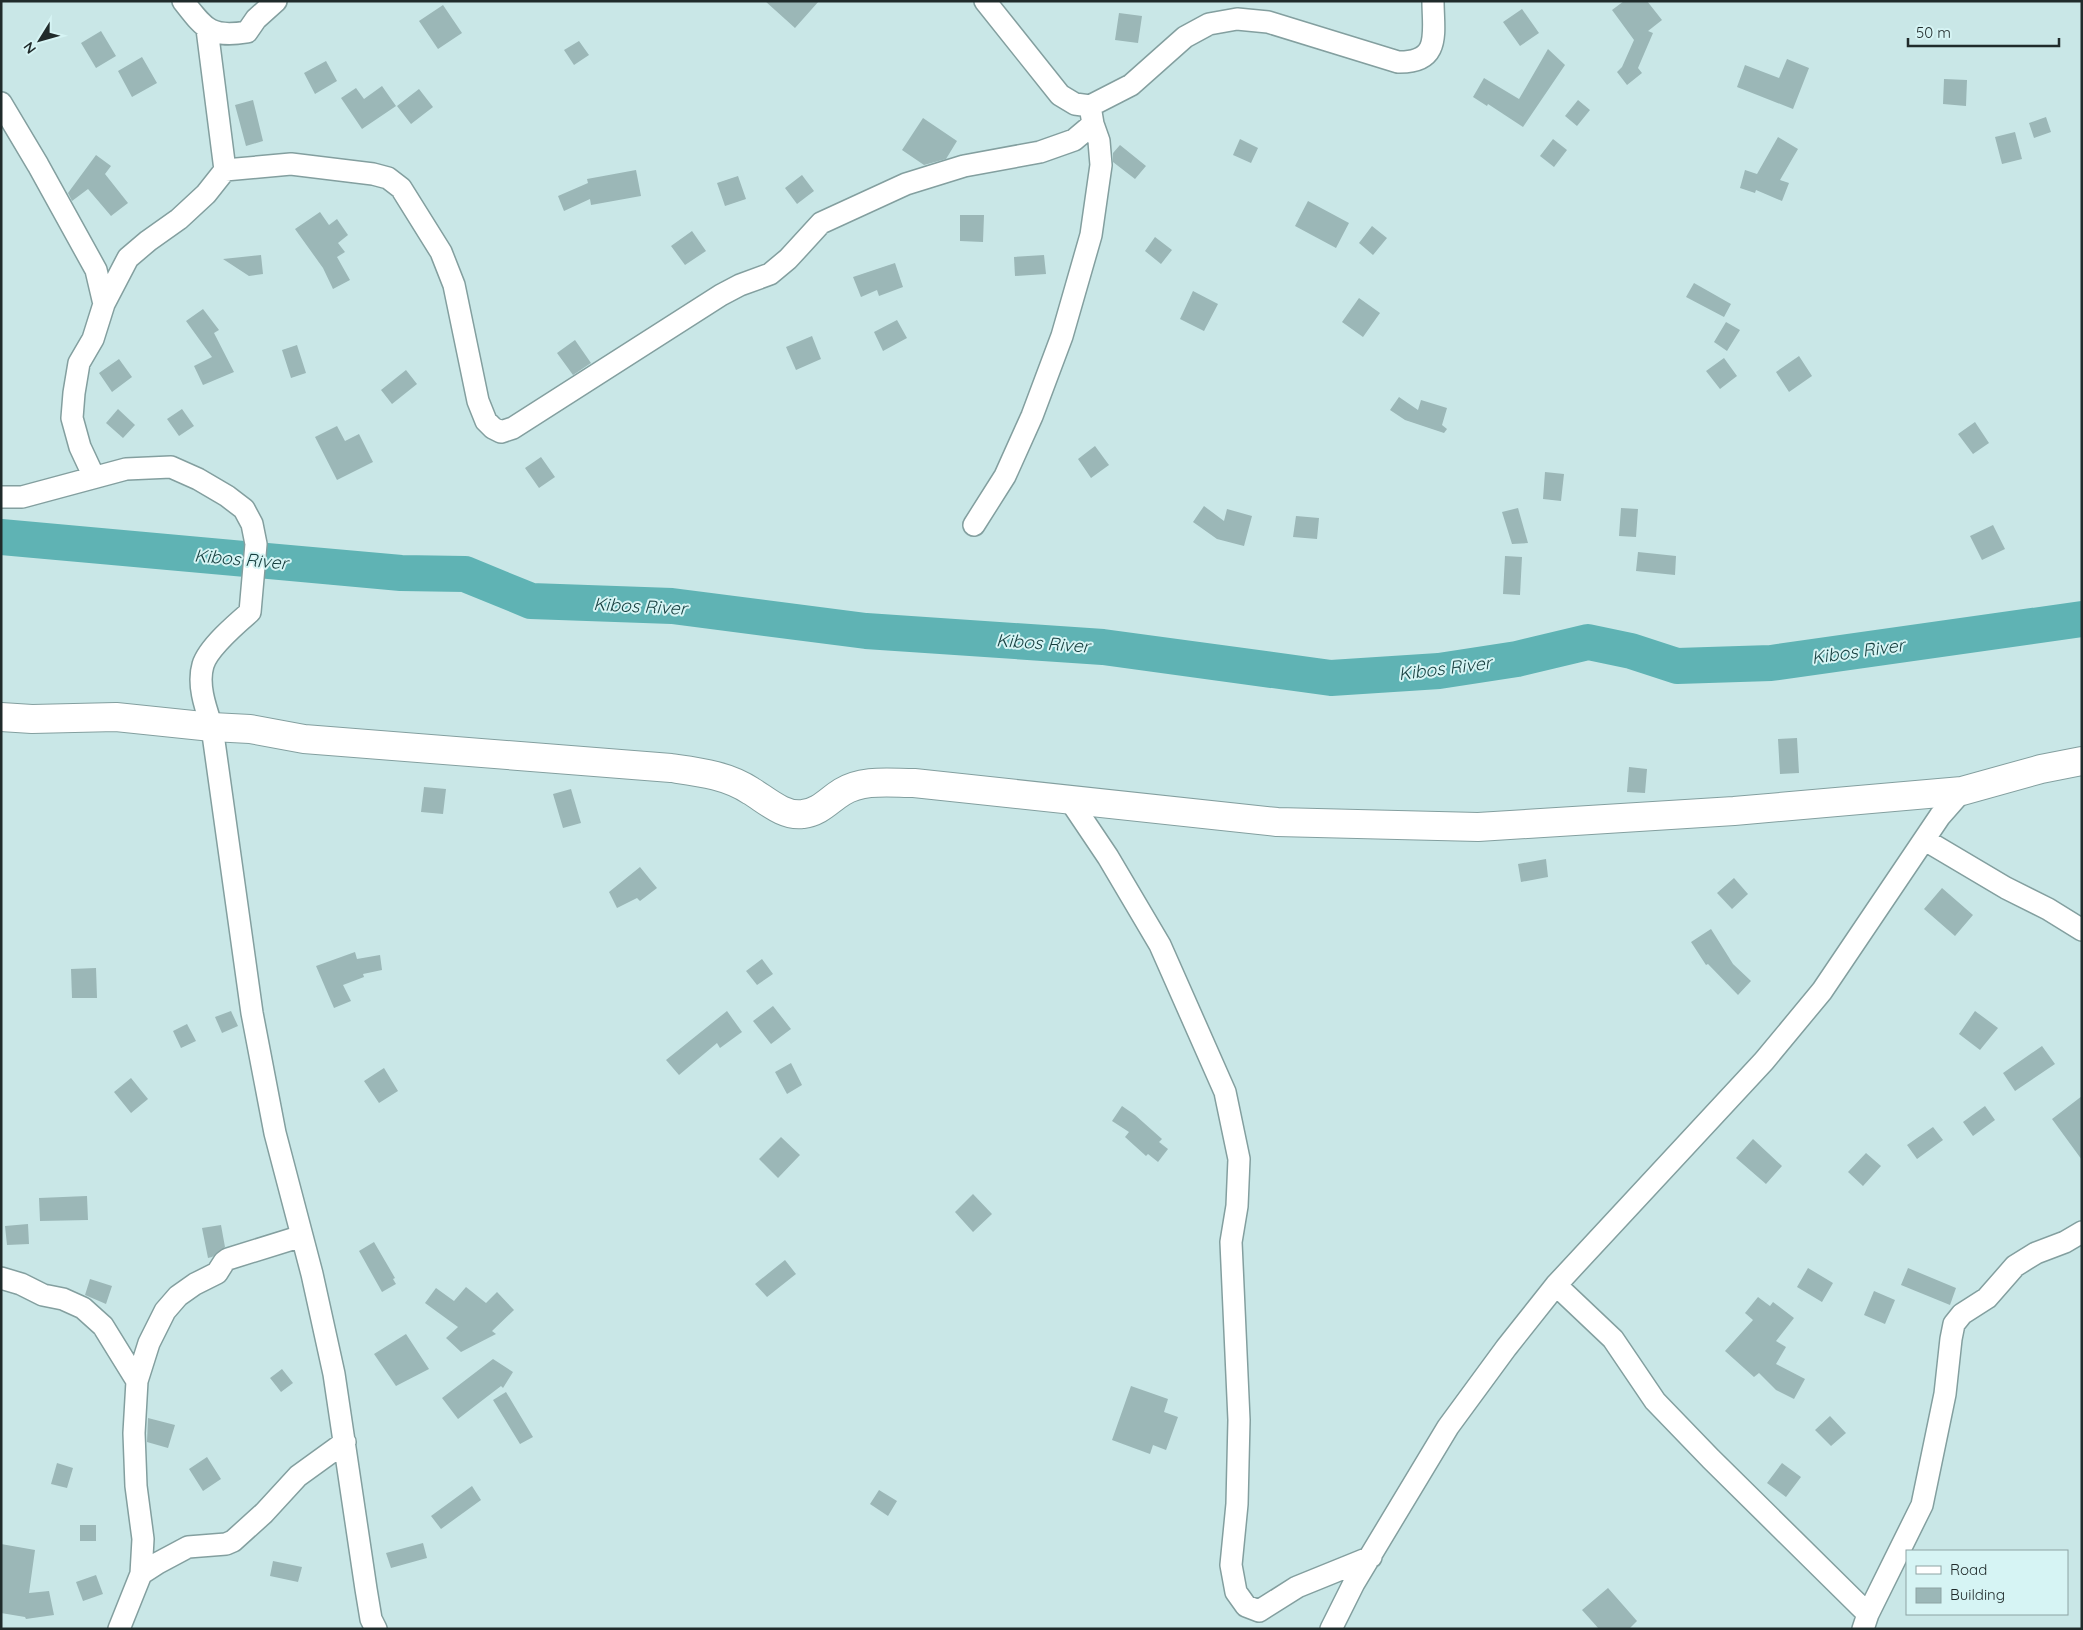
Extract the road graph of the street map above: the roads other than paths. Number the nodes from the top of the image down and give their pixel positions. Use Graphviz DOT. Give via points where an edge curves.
graph roads {
  1 [pos="183,1"];
  2 [pos="276,1"];
  3 [pos="985,1"];
  4 [pos="1433,1"];
  5 [pos="207,29"];
  6 [pos="1,103"];
  7 [pos="1092,115"];
  8 [pos="225,170"];
  9 [pos="104,304"];
  10 [pos="94,477"];
  11 [pos="1,498"];
  12 [pos="974,525"];
  13 [pos="1,716"];
  14 [pos="212,727"];
  15 [pos="2082,761"];
  16 [pos="1962,791"];
  17 [pos="1068,799"];
  18 [pos="1925,840"];
  19 [pos="2082,930"];
  20 [pos="2082,1232"];
  21 [pos="302,1236"];
  22 [pos="1,1278"];
  23 [pos="1556,1285"];
  24 [pos="137,1381"];
  25 [pos="345,1442"];
  26 [pos="1371,1557"];
  27 [pos="142,1574"];
  28 [pos="1865,1621"];
  29 [pos="119,1629"];
  30 [pos="376,1629"];
  31 [pos="1331,1629"];
  1 -- 5 [label="street"];
  2 -- 5 [label="street" via="247,32 216,34"];
  3 -- 7 [label="street" via="1060,95"];
  4 -- 7 [label="street" via="1434,38 1428,51 1412,62 1398,62 1268,22 1238,19 1209,24 1185,37"];
  5 -- 8 [label="street"];
  6 -- 9 [label="street" via="96,270"];
  7 -- 8 [label="street" via="1074,140 1040,152 964,166 906,184 821,223 770,274 712,300 513,428 501,432 486,421 478,401 451,276 441,252 401,188 388,178 372,174 291,164"];
  7 -- 12 [label="street" via="1102,165 1091,235 1062,336 1006,476"];
  8 -- 9 [label="street" via="206,194 179,219 128,258"];
  9 -- 10 [label="street" via="93,339 79,363 72,418 80,447"];
  10 -- 11 [label="street" via="22,497"];
  10 -- 14 [label="street" via="126,469 171,467 227,496 244,509 252,524 256,544 250,612 228,631 203,665 202,686"];
  13 -- 14 [label="main road" via="32,719 116,717"];
  14 -- 17 [label="main road" via="250,729 304,739 671,768 719,776 749,789 781,810 802,815 824,808 843,792 866,783 914,783"];
  14 -- 21 [label="street" via="252,1013 275,1133"];
  15 -- 16 [label="main road"];
  16 -- 17 [label="main road" via="1734,812 1478,827 1277,822"];
  16 -- 18 [label="street"];
  17 -- 26 [label="street" via="1108,857 1160,945 1225,1092 1238,1159 1237,1206 1231,1242 1239,1420 1237,1504 1231,1565 1236,1592 1246,1606 1259,1611 1298,1587"];
  18 -- 19 [label="street"];
  18 -- 23 [label="street" via="1822,991 1764,1061"];
  20 -- 28 [label="street" via="2015,1266 1987,1298 1962,1314 1954,1324 1946,1394 1922,1504"];
  21 -- 24 [label="street" via="228,1259 218,1273 178,1296 165,1311 148,1344"];
  21 -- 25 [label="street" via="334,1374"];
  22 -- 24 [label="street" via="83,1308 103,1326"];
  23 -- 26 [label="street" via="1448,1427"];
  23 -- 28 [label="street" via="1613,1339 1662,1409"];
  24 -- 27 [label="street" via="134,1433 143,1539"];
  25 -- 27 [label="street" via="298,1476 233,1541 188,1547"];
  25 -- 30 [label="street" via="371,1619"];
  26 -- 31 [label="street"];
  27 -- 29 [label="street"];
}
